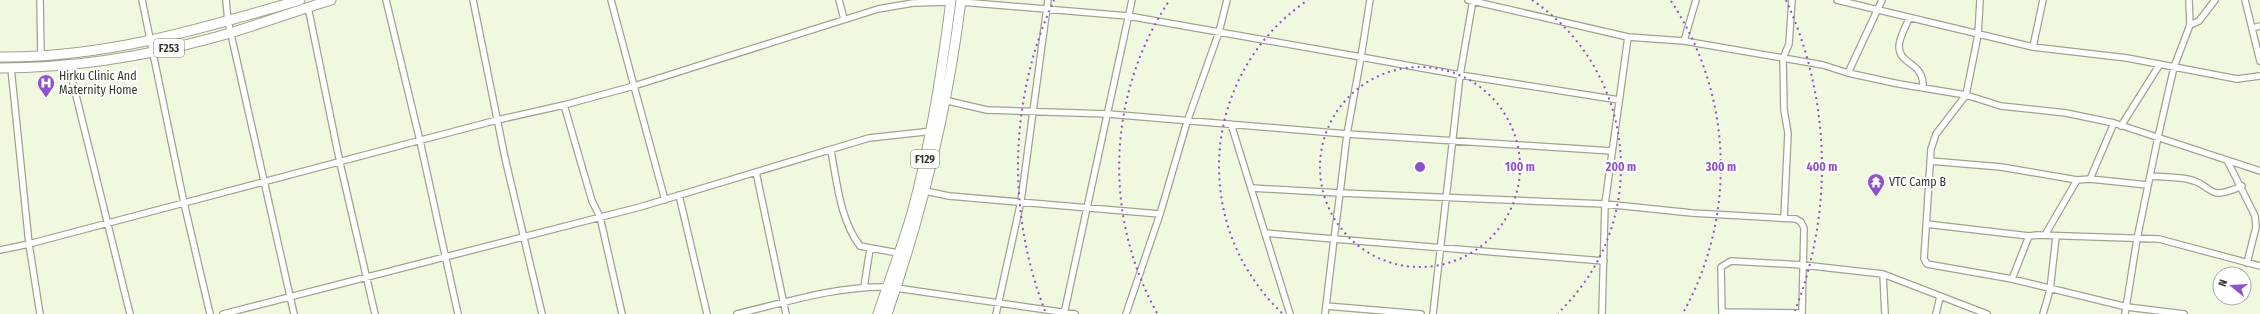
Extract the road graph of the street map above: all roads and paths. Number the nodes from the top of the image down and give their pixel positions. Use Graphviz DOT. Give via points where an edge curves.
graph roads {
  1 [pos="40,0"];
  2 [pos="142,0"];
  3 [pos="226,0"];
  4 [pos="300,0"];
  5 [pos="331,0"];
  6 [pos="386,0"];
  7 [pos="472,0"];
  8 [pos="611,0"];
  9 [pos="839,0"];
  10 [pos="1048,0"];
  11 [pos="1132,0"];
  12 [pos="1227,0"];
  13 [pos="1370,0"];
  14 [pos="1696,0"];
  15 [pos="1792,0"];
  16 [pos="1836,0"];
  17 [pos="1882,0"];
  18 [pos="1980,0"];
  19 [pos="2043,0"];
  20 [pos="2189,0"];
  21 [pos="2215,0"];
  22 [pos="2245,0"];
  23 [pos="956,1"];
  24 [pos="1471,1"];
  25 [pos="308,7"];
  26 [pos="1878,9"];
  27 [pos="1046,10"];
  28 [pos="1128,16"];
  29 [pos="1909,18"];
  30 [pos="844,19"];
  31 [pos="228,22"];
  32 [pos="2190,25"];
  33 [pos="2260,26"];
  34 [pos="2252,28"];
  35 [pos="230,32"];
  36 [pos="1219,32"];
  37 [pos="1978,35"];
  38 [pos="1628,36"];
  39 [pos="151,41"];
  40 [pos="1684,41"];
  41 [pos="2033,47"];
  42 [pos="152,50"];
  43 [pos="41,56"];
  44 [pos="0,57"];
  45 [pos="1361,57"];
  46 [pos="1783,58"];
  47 [pos="2260,61"];
  48 [pos="68,63"];
  49 [pos="2160,64"];
  50 [pos="2174,67"];
  51 [pos="0,68"];
  52 [pos="11,68"];
  53 [pos="1848,74"];
  54 [pos="1460,75"];
  55 [pos="2260,76"];
  56 [pos="634,86"];
  57 [pos="1923,88"];
  58 [pos="1966,95"];
  59 [pos="944,100"];
  60 [pos="1619,100"];
  61 [pos="564,105"];
  62 [pos="1033,113"];
  63 [pos="1108,114"];
  64 [pos="497,120"];
  65 [pos="1187,122"];
  66 [pos="1232,124"];
  67 [pos="2114,124"];
  68 [pos="2121,126"];
  69 [pos="934,131"];
  70 [pos="1347,134"];
  71 [pos="2158,137"];
  72 [pos="1453,140"];
  73 [pos="420,141"];
  74 [pos="831,151"];
  75 [pos="1612,151"];
  76 [pos="1930,161"];
  77 [pos="2228,162"];
  78 [pos="340,163"];
  79 [pos="2260,171"];
  80 [pos="756,172"];
  81 [pos="2150,176"];
  82 [pos="2090,179"];
  83 [pos="2077,180"];
  84 [pos="265,182"];
  85 [pos="2148,185"];
  86 [pos="2242,186"];
  87 [pos="1251,188"];
  88 [pos="925,191"];
  89 [pos="1340,193"];
  90 [pos="679,195"];
  91 [pos="1447,197"];
  92 [pos="665,200"];
  93 [pos="1021,201"];
  94 [pos="184,203"];
  95 [pos="1605,204"];
  96 [pos="1087,208"];
  97 [pos="1160,214"];
  98 [pos="600,217"];
  99 [pos="1784,218"];
  100 [pos="108,222"];
  101 [pos="1926,224"];
  102 [pos="1265,233"];
  103 [pos="2045,235"];
  104 [pos="2029,236"];
  105 [pos="526,237"];
  106 [pos="2056,237"];
  107 [pos="1334,239"];
  108 [pos="2137,239"];
  109 [pos="29,244"];
  110 [pos="1441,247"];
  111 [pos="870,249"];
  112 [pos="0,250"];
  113 [pos="898,253"];
  114 [pos="444,258"];
  115 [pos="1604,261"];
  116 [pos="2247,263"];
  117 [pos="1803,265"];
  118 [pos="2260,266"];
  119 [pos="1883,274"];
  120 [pos="366,277"];
  121 [pos="2012,279"];
  122 [pos="864,287"];
  123 [pos="891,287"];
  124 [pos="2050,290"];
  125 [pos="290,296"];
  126 [pos="1940,297"];
  127 [pos="784,303"];
  128 [pos="1000,303"];
  129 [pos="1326,306"];
  130 [pos="2127,307"];
  131 [pos="1065,313"];
  132 [pos="1722,313"];
  133 [pos="40,314"];
  134 [pos="130,314"];
  135 [pos="210,314"];
  136 [pos="224,314"];
  137 [pos="294,314"];
  138 [pos="375,314"];
  139 [pos="458,314"];
  140 [pos="542,314"];
  141 [pos="622,314"];
  142 [pos="707,314"];
  143 [pos="737,314"];
  144 [pos="786,314"];
  145 [pos="878,314"];
  146 [pos="887,314"];
  147 [pos="996,314"];
  148 [pos="1075,314"];
  149 [pos="1126,314"];
  150 [pos="1290,314"];
  151 [pos="1325,314"];
  152 [pos="1421,314"];
  153 [pos="1433,314"];
  154 [pos="1602,314"];
  155 [pos="1802,314"];
  156 [pos="1886,314"];
  157 [pos="1936,314"];
  158 [pos="1987,314"];
  159 [pos="2043,314"];
  160 [pos="2125,314"];
  161 [pos="2184,314"];
  1 -- 43 [label="street"];
  2 -- 39 [label="street"];
  3 -- 31 [label="street"];
  4 -- 31 [label="main road, F253"];
  5 -- 25 [label="main road, F253"];
  6 -- 73 [label="street"];
  7 -- 64 [label="street"];
  8 -- 56 [label="street"];
  9 -- 30 [label="street"];
  10 -- 27 [label="street"];
  11 -- 28 [label="street"];
  12 -- 36 [label="street"];
  13 -- 45 [label="street"];
  14 -- 40 [label="street"];
  15 -- 46 [label="street" via="1789,44"];
  16 -- 26 [label="street"];
  17 -- 26 [label="street"];
  18 -- 37 [label="street"];
  19 -- 41 [label="street"];
  20 -- 32 [label="street"];
  21 -- 32 [label="street" via="2199,21"];
  22 -- 34 [label="street"];
  23 -- 27 [label="street"];
  23 -- 30 [label="street" via="913,3 878,9"];
  23 -- 59 [label="main road, F129"];
  23 -- 69 [label="main road, F129"];
  24 -- 38 [label="street"];
  24 -- 54 [label="street"];
  25 -- 35 [label="main road, F253"];
  25 -- 78 [label="street"];
  26 -- 29 [label="street"];
  26 -- 53 [label="street"];
  27 -- 28 [label="street"];
  27 -- 62 [label="street"];
  28 -- 36 [label="street"];
  28 -- 63 [label="street"];
  29 -- 37 [label="street"];
  29 -- 57 [label="street" via="1899,48 1902,56 1924,77"];
  30 -- 56 [label="street"];
  31 -- 35 [label="street"];
  31 -- 39 [label="main road, F253"];
  32 -- 50 [label="street"];
  33 -- 34 [label="street"];
  34 -- 47 [label="street"];
  35 -- 42 [label="main road, F253" via="174,47"];
  35 -- 84 [label="street"];
  36 -- 45 [label="street"];
  36 -- 65 [label="street"];
  37 -- 41 [label="street"];
  37 -- 58 [label="street"];
  38 -- 40 [label="street"];
  38 -- 60 [label="street"];
  39 -- 42 [label="street"];
  39 -- 43 [label="main road, F253" via="108,49"];
  40 -- 46 [label="street"];
  41 -- 49 [label="street"];
  42 -- 48 [label="main road, F253"];
  42 -- 94 [label="street"];
  43 -- 44 [label="main road, F253"];
  45 -- 54 [label="street"];
  45 -- 70 [label="street"];
  46 -- 53 [label="street" via="1823,65"];
  46 -- 99 [label="street" via="1784,110 1788,133"];
  48 -- 52 [label="main road, F253"];
  48 -- 100 [label="street"];
  49 -- 50 [label="street"];
  49 -- 68 [label="street"];
  50 -- 55 [label="street" via="2237,80"];
  50 -- 71 [label="street"];
  51 -- 52 [label="main road, F253"];
  52 -- 109 [label="street"];
  53 -- 57 [label="street"];
  54 -- 60 [label="street"];
  54 -- 72 [label="street"];
  56 -- 61 [label="street"];
  56 -- 92 [label="street"];
  57 -- 58 [label="street"];
  58 -- 67 [label="street" via="2001,106 2066,113"];
  58 -- 76 [label="street" via="1936,134"];
  59 -- 62 [label="street" via="987,110"];
  59 -- 69 [label="main road, F129"];
  60 -- 75 [label="street"];
  61 -- 64 [label="street"];
  61 -- 98 [label="street" via="592,201"];
  62 -- 63 [label="street"];
  62 -- 93 [label="street"];
  63 -- 65 [label="street"];
  63 -- 96 [label="street"];
  64 -- 73 [label="street"];
  64 -- 105 [label="street"];
  65 -- 66 [label="street"];
  65 -- 97 [label="street"];
  66 -- 70 [label="street"];
  66 -- 87 [label="street"];
  67 -- 68 [label="street"];
  67 -- 82 [label="street"];
  68 -- 71 [label="street"];
  69 -- 74 [label="street" via="869,138"];
  69 -- 88 [label="main road, F129"];
  69 -- 113 [label="main road, F129"];
  70 -- 72 [label="street"];
  70 -- 89 [label="street"];
  71 -- 77 [label="street"];
  71 -- 81 [label="street"];
  72 -- 75 [label="street"];
  72 -- 91 [label="street"];
  73 -- 78 [label="street"];
  73 -- 114 [label="street"];
  74 -- 80 [label="street"];
  74 -- 111 [label="street" via="844,213 860,246"];
  75 -- 95 [label="street"];
  76 -- 83 [label="street" via="2001,167"];
  76 -- 101 [label="street"];
  77 -- 79 [label="street"];
  77 -- 86 [label="street"];
  78 -- 84 [label="street"];
  78 -- 120 [label="street"];
  80 -- 90 [label="street"];
  80 -- 127 [label="street"];
  81 -- 85 [label="street"];
  81 -- 86 [label="street" via="2189,179 2210,193 2222,194"];
  82 -- 83 [label="street"];
  82 -- 85 [label="street"];
  83 -- 103 [label="street"];
  84 -- 94 [label="street"];
  84 -- 125 [label="street"];
  85 -- 108 [label="street"];
  86 -- 116 [label="street" via="2255,216 2256,227"];
  87 -- 89 [label="street"];
  87 -- 102 [label="street"];
  88 -- 93 [label="street" via="949,196"];
  88 -- 123 [label="main road, F129"];
  89 -- 91 [label="street"];
  89 -- 107 [label="street"];
  90 -- 92 [label="street"];
  90 -- 142 [label="street"];
  91 -- 95 [label="street"];
  91 -- 110 [label="street"];
  92 -- 98 [label="street"];
  93 -- 96 [label="street"];
  93 -- 128 [label="street"];
  94 -- 100 [label="street"];
  94 -- 135 [label="street"];
  95 -- 99 [label="street" via="1692,213"];
  95 -- 115 [label="street"];
  96 -- 97 [label="street"];
  96 -- 131 [label="street"];
  97 -- 149 [label="street"];
  98 -- 105 [label="street"];
  98 -- 141 [label="street"];
  99 -- 117 [label="street" via="1796,219 1804,228"];
  100 -- 109 [label="street"];
  100 -- 134 [label="street"];
  101 -- 104 [label="street"];
  101 -- 121 [label="street" via="1924,259 1927,264"];
  102 -- 107 [label="street"];
  102 -- 150 [label="street"];
  103 -- 104 [label="street"];
  103 -- 106 [label="street"];
  104 -- 121 [label="street"];
  105 -- 114 [label="street"];
  105 -- 140 [label="street"];
  106 -- 108 [label="street"];
  106 -- 124 [label="street"];
  107 -- 110 [label="street"];
  107 -- 129 [label="street"];
  108 -- 116 [label="street" via="2179,244"];
  108 -- 130 [label="street"];
  109 -- 112 [label="street"];
  109 -- 133 [label="street"];
  110 -- 115 [label="street"];
  110 -- 153 [label="street"];
  111 -- 113 [label="street"];
  111 -- 122 [label="street"];
  113 -- 123 [label="main road, F129"];
  114 -- 120 [label="street"];
  114 -- 139 [label="street"];
  115 -- 154 [label="street"];
  116 -- 118 [label="street"];
  117 -- 119 [label="street"];
  117 -- 132 [label="street" via="1731,261 1725,263 1721,267"];
  117 -- 155 [label="street"];
  119 -- 126 [label="street"];
  119 -- 156 [label="street"];
  120 -- 125 [label="street"];
  120 -- 138 [label="street"];
  121 -- 124 [label="street"];
  122 -- 123 [label="street"];
  122 -- 127 [label="street" via="824,292"];
  123 -- 128 [label="street"];
  123 -- 145 [label="main road, F129"];
  123 -- 146 [label="main road, F129"];
  124 -- 130 [label="street"];
  124 -- 159 [label="street"];
  125 -- 136 [label="street"];
  125 -- 137 [label="street"];
  126 -- 157 [label="street"];
  126 -- 158 [label="street"];
  127 -- 143 [label="street"];
  127 -- 144 [label="street"];
  128 -- 131 [label="street"];
  128 -- 147 [label="street"];
  129 -- 151 [label="street"];
  129 -- 152 [label="street"];
  130 -- 160 [label="street"];
  130 -- 161 [label="street"];
  131 -- 148 [label="street"];
  132 -- 155 [label="street"];
}
